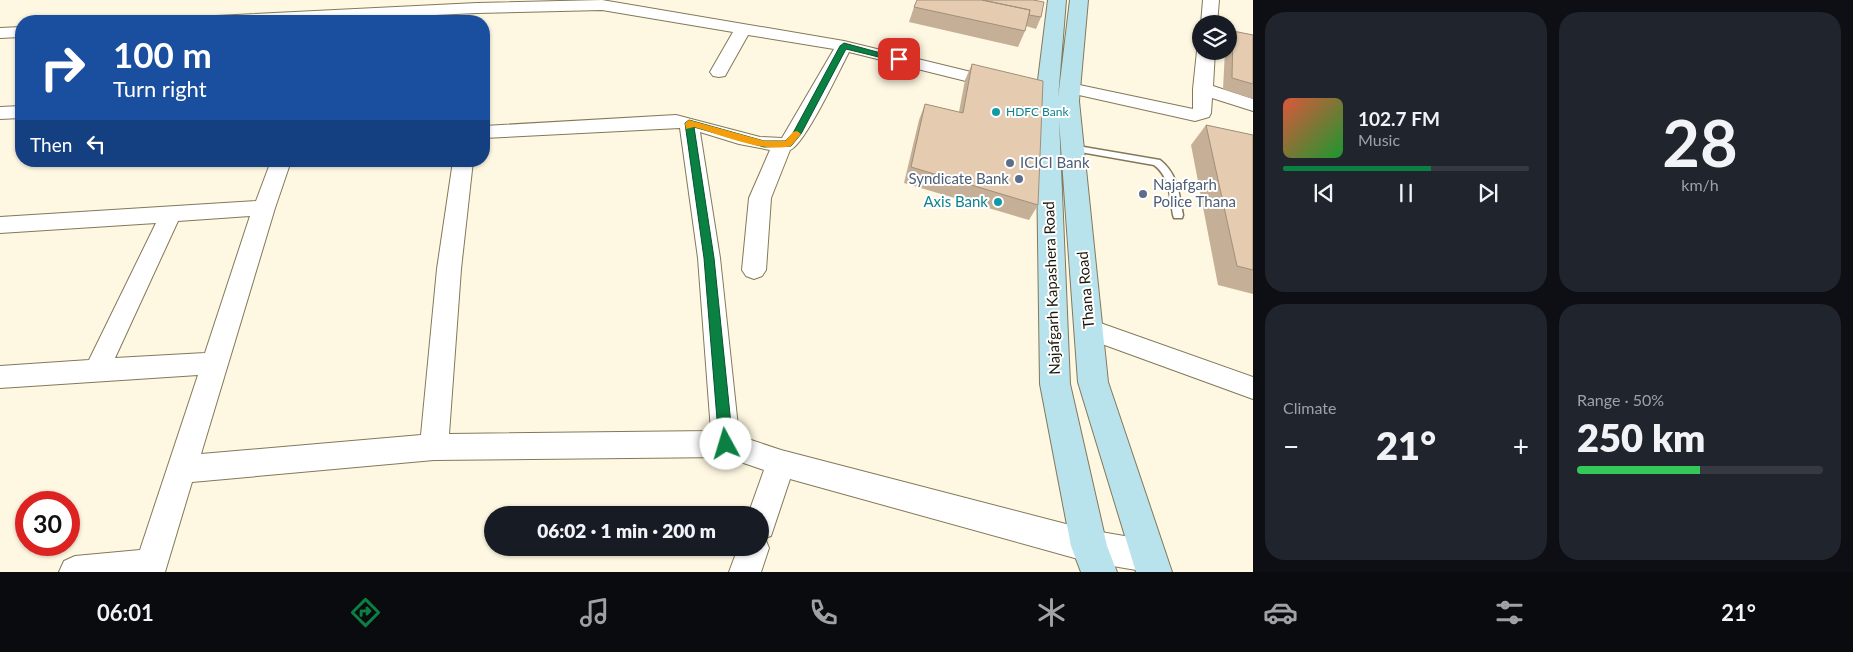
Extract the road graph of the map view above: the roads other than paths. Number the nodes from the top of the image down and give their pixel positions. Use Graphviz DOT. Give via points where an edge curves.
graph roads {
  1 [pos="1057,0"];
  2 [pos="1079,0"];
  3 [pos="1211,0"];
  4 [pos="628,4"];
  5 [pos="476,10"];
  6 [pos="384,15"];
  7 [pos="1210,15"];
  8 [pos="744,28"];
  9 [pos="15,32"];
  10 [pos="0,33"];
  11 [pos="844,46"];
  12 [pos="1205,60"];
  13 [pos="719,72"];
  14 [pos="1202,89"];
  15 [pos="1046,93"];
  16 [pos="1253,105"];
  17 [pos="15,112"];
  18 [pos="0,113"];
  19 [pos="689,123"];
  20 [pos="490,132"];
  21 [pos="782,145"];
  22 [pos="1072,148"];
  23 [pos="279,167"];
  24 [pos="462,167"];
  25 [pos="264,208"];
  26 [pos="171,213"];
  27 [pos="1178,215"];
  28 [pos="0,225"];
  29 [pos="754,270"];
  30 [pos="1089,329"];
  31 [pos="214,363"];
  32 [pos="97,370"];
  33 [pos="1,378"];
  34 [pos="1253,388"];
  35 [pos="726,444"];
  36 [pos="434,447"];
  37 [pos="781,463"];
  38 [pos="182,469"];
  39 [pos="766,506"];
  40 [pos="750,556"];
  41 [pos="1094,559"];
  42 [pos="1150,564"];
  43 [pos="150,568"];
  44 [pos="75,572"];
  45 [pos="744,572"];
  1 -- 15 [label="main road, Najafgarh Kapashera Road"];
  2 -- 15 [label="main road, Thana Road"];
  3 -- 7 [label="street"];
  4 -- 5 [label="street"];
  4 -- 8 [label="street"];
  5 -- 6 [label="street"];
  8 -- 11 [label="street"];
  8 -- 13 [label="street"];
  9 -- 10 [label="street"];
  11 -- 15 [label="street"];
  11 -- 21 [label="street" via="796,134 788,144"];
  12 -- 14 [label="street"];
  14 -- 15 [label="street" via="1204,106 1202,113 1195,115"];
  14 -- 16 [label="street"];
  15 -- 22 [label="main road, Thana Road"];
  15 -- 41 [label="main road, Najafgarh Kapashera Road" via="1055,384"];
  17 -- 18 [label="street"];
  19 -- 20 [label="street" via="662,121"];
  19 -- 21 [label="street" via="764,144"];
  19 -- 35 [label="street" via="709,258"];
  21 -- 29 [label="street" via="760,198"];
  22 -- 27 [label="lane" via="1157,162 1164,166 1169,173"];
  22 -- 30 [label="main road, Thana Road"];
  23 -- 25 [label="street"];
  24 -- 36 [label="street" via="448,269"];
  25 -- 26 [label="street"];
  25 -- 31 [label="street"];
  26 -- 28 [label="street"];
  26 -- 32 [label="street"];
  30 -- 34 [label="street"];
  30 -- 42 [label="main road, Thana Road" via="1093,382"];
  31 -- 32 [label="street"];
  31 -- 38 [label="street"];
  32 -- 33 [label="street"];
  35 -- 36 [label="street"];
  35 -- 37 [label="street"];
  36 -- 38 [label="street"];
  37 -- 39 [label="street"];
  37 -- 41 [label="street"];
  38 -- 43 [label="street"];
  40 -- 45 [label="street"];
  41 -- 42 [label="street"];
  43 -- 44 [label="street"];
}
